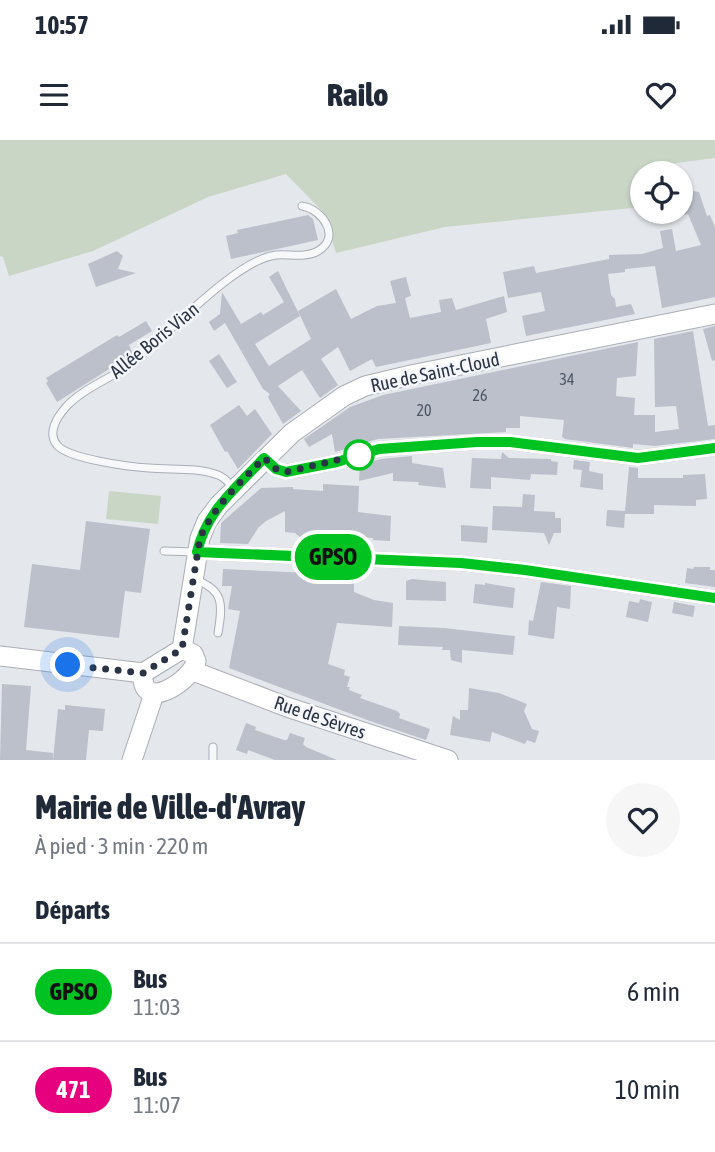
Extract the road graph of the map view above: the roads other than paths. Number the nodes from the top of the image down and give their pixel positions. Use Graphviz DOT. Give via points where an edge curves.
graph roads {
  1 [pos="302,206"];
  2 [pos="715,314"];
  3 [pos="715,448"];
  4 [pos="264,458"];
  5 [pos="235,489"];
  6 [pos="164,551"];
  7 [pos="197,552"];
  8 [pos="193,578"];
  9 [pos="715,598"];
  10 [pos="218,633"];
  11 [pos="182,649"];
  12 [pos="0,656"];
  13 [pos="193,671"];
  14 [pos="143,673"];
  15 [pos="154,694"];
  16 [pos="213,747"];
  17 [pos="132,760"];
  18 [pos="213,760"];
  19 [pos="448,760"];
  1 -- 5 [label="lane, Allée Boris Vian" via="323,216 329,231 321,249 249,263 131,364 67,405 55,421 57,446 71,455 221,475"];
  2 -- 4 [label="main road, Rue de Saint-Cloud" via="365,386 292,433"];
  3 -- 4 [label="street" via="638,458 477,442 379,449 286,472"];
  4 -- 5 [label="main road, Rue de Saint-Cloud"];
  5 -- 7 [label="main road, Rue de Saint-Cloud" via="207,521"];
  6 -- 7 [label="lane"];
  7 -- 8 [label="main road, Rue de Saint-Cloud"];
  7 -- 9 [label="street" via="461,563"];
  8 -- 10 [label="lane" via="218,593"];
  8 -- 11 [label="main road, Rue de Saint-Cloud"];
  11 -- 13 [label="main road" via="193,654"];
  11 -- 14 [label="main road"];
  12 -- 14 [label="main road"];
  13 -- 15 [label="main road" via="163,693"];
  13 -- 19 [label="main road, Rue de Sèvres"];
  14 -- 15 [label="main road" via="146,687"];
  15 -- 17 [label="main road"];
  16 -- 18 [label="lane"];
}
